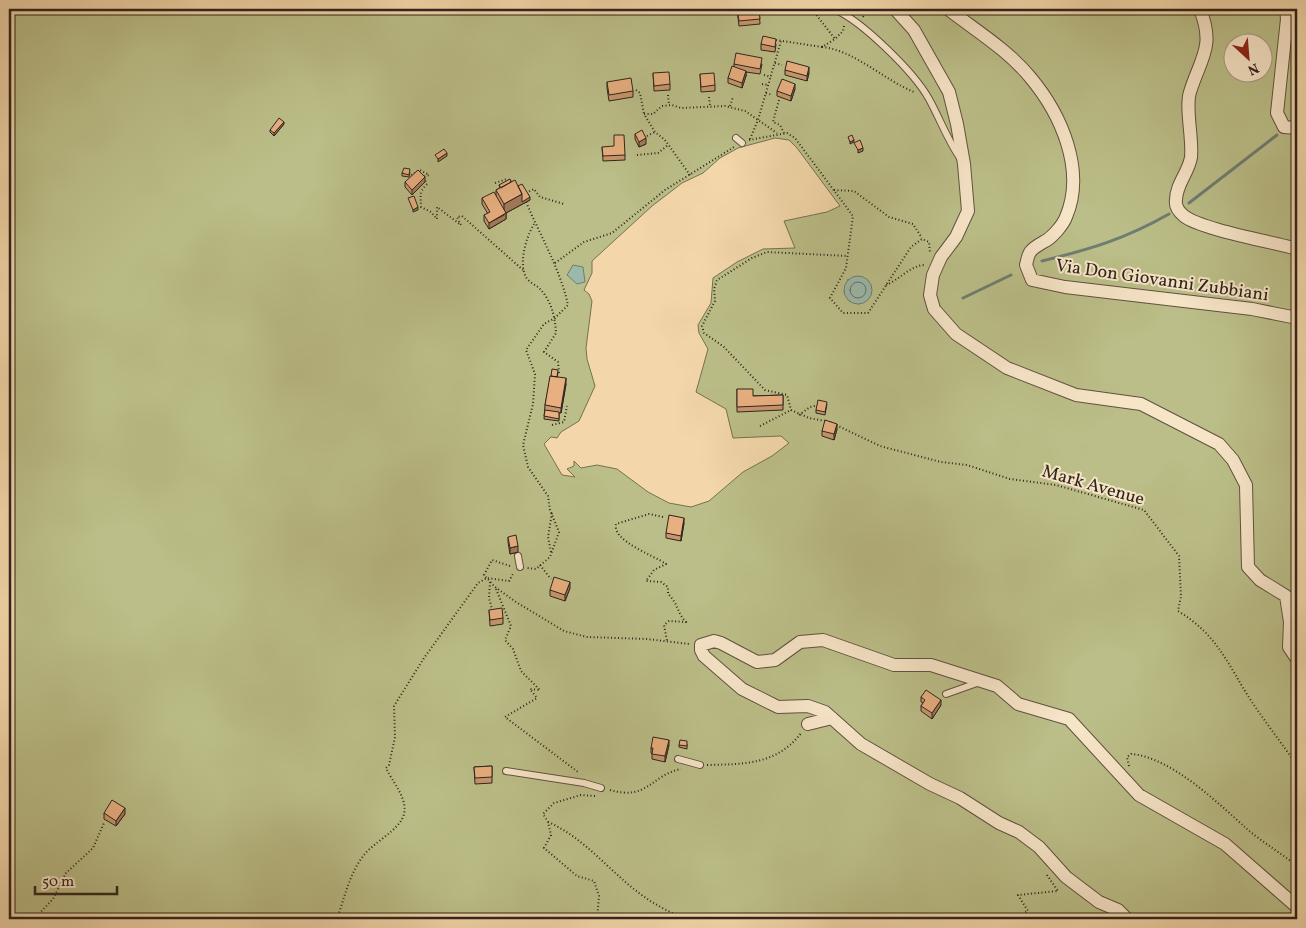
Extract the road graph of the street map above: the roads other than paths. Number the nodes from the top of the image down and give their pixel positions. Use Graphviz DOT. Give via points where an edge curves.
graph roads {
  1 [pos="834,9"];
  2 [pos="895,9"];
  3 [pos="948,9"];
  4 [pos="1200,9"];
  5 [pos="1286,9"];
  6 [pos="1297,128"];
  7 [pos="736,138"];
  8 [pos="742,143"];
  9 [pos="964,164"];
  10 [pos="1297,248"];
  11 [pos="1297,318"];
  12 [pos="518,556"];
  13 [pos="520,567"];
  14 [pos="1297,659"];
  15 [pos="984,682"];
  16 [pos="946,694"];
  17 [pos="832,718"];
  18 [pos="808,724"];
  19 [pos="678,759"];
  20 [pos="700,765"];
  21 [pos="506,771"];
  22 [pos="601,788"];
  23 [pos="1297,907"];
  24 [pos="1127,919"];
  1 -- 9 [label="lane" via="848,15 928,98"];
  2 -- 9 [label="street" via="914,30 948,92"];
  3 -- 11 [label="street, Via Don Giovanni Zubbiani" via="1030,77 1047,101 1074,164 1074,190 1066,218 1050,238 1030,251 1026,265 1032,280 1066,288 1252,309"];
  4 -- 10 [label="street" via="1207,27 1207,43 1189,95 1191,159 1180,182 1176,206 1185,217 1204,224"];
  5 -- 6 [label="street" via="1277,113 1284,127"];
  7 -- 8 [label="lane"];
  9 -- 14 [label="street" via="968,211 933,275 930,295 934,309 956,334 1007,368 1076,394 1141,404 1219,444 1233,460 1246,485 1248,567 1260,580 1286,596 1289,647"];
  12 -- 13 [label="lane"];
  15 -- 16 [label="lane" via="969,684"];
  15 -- 17 [label="street" via="931,666 894,665 823,640 800,642 775,660 757,662 721,643 714,641 701,645 704,656 742,690 778,707 808,706"];
  15 -- 23 [label="street" via="997,686 1018,704 1069,719 1139,794 1225,844"];
  17 -- 18 [label="street"];
  17 -- 24 [label="street" via="861,744 960,798 999,824 1019,832 1039,847 1066,876"];
  19 -- 20 [label="lane"];
  21 -- 22 [label="lane"];
}
